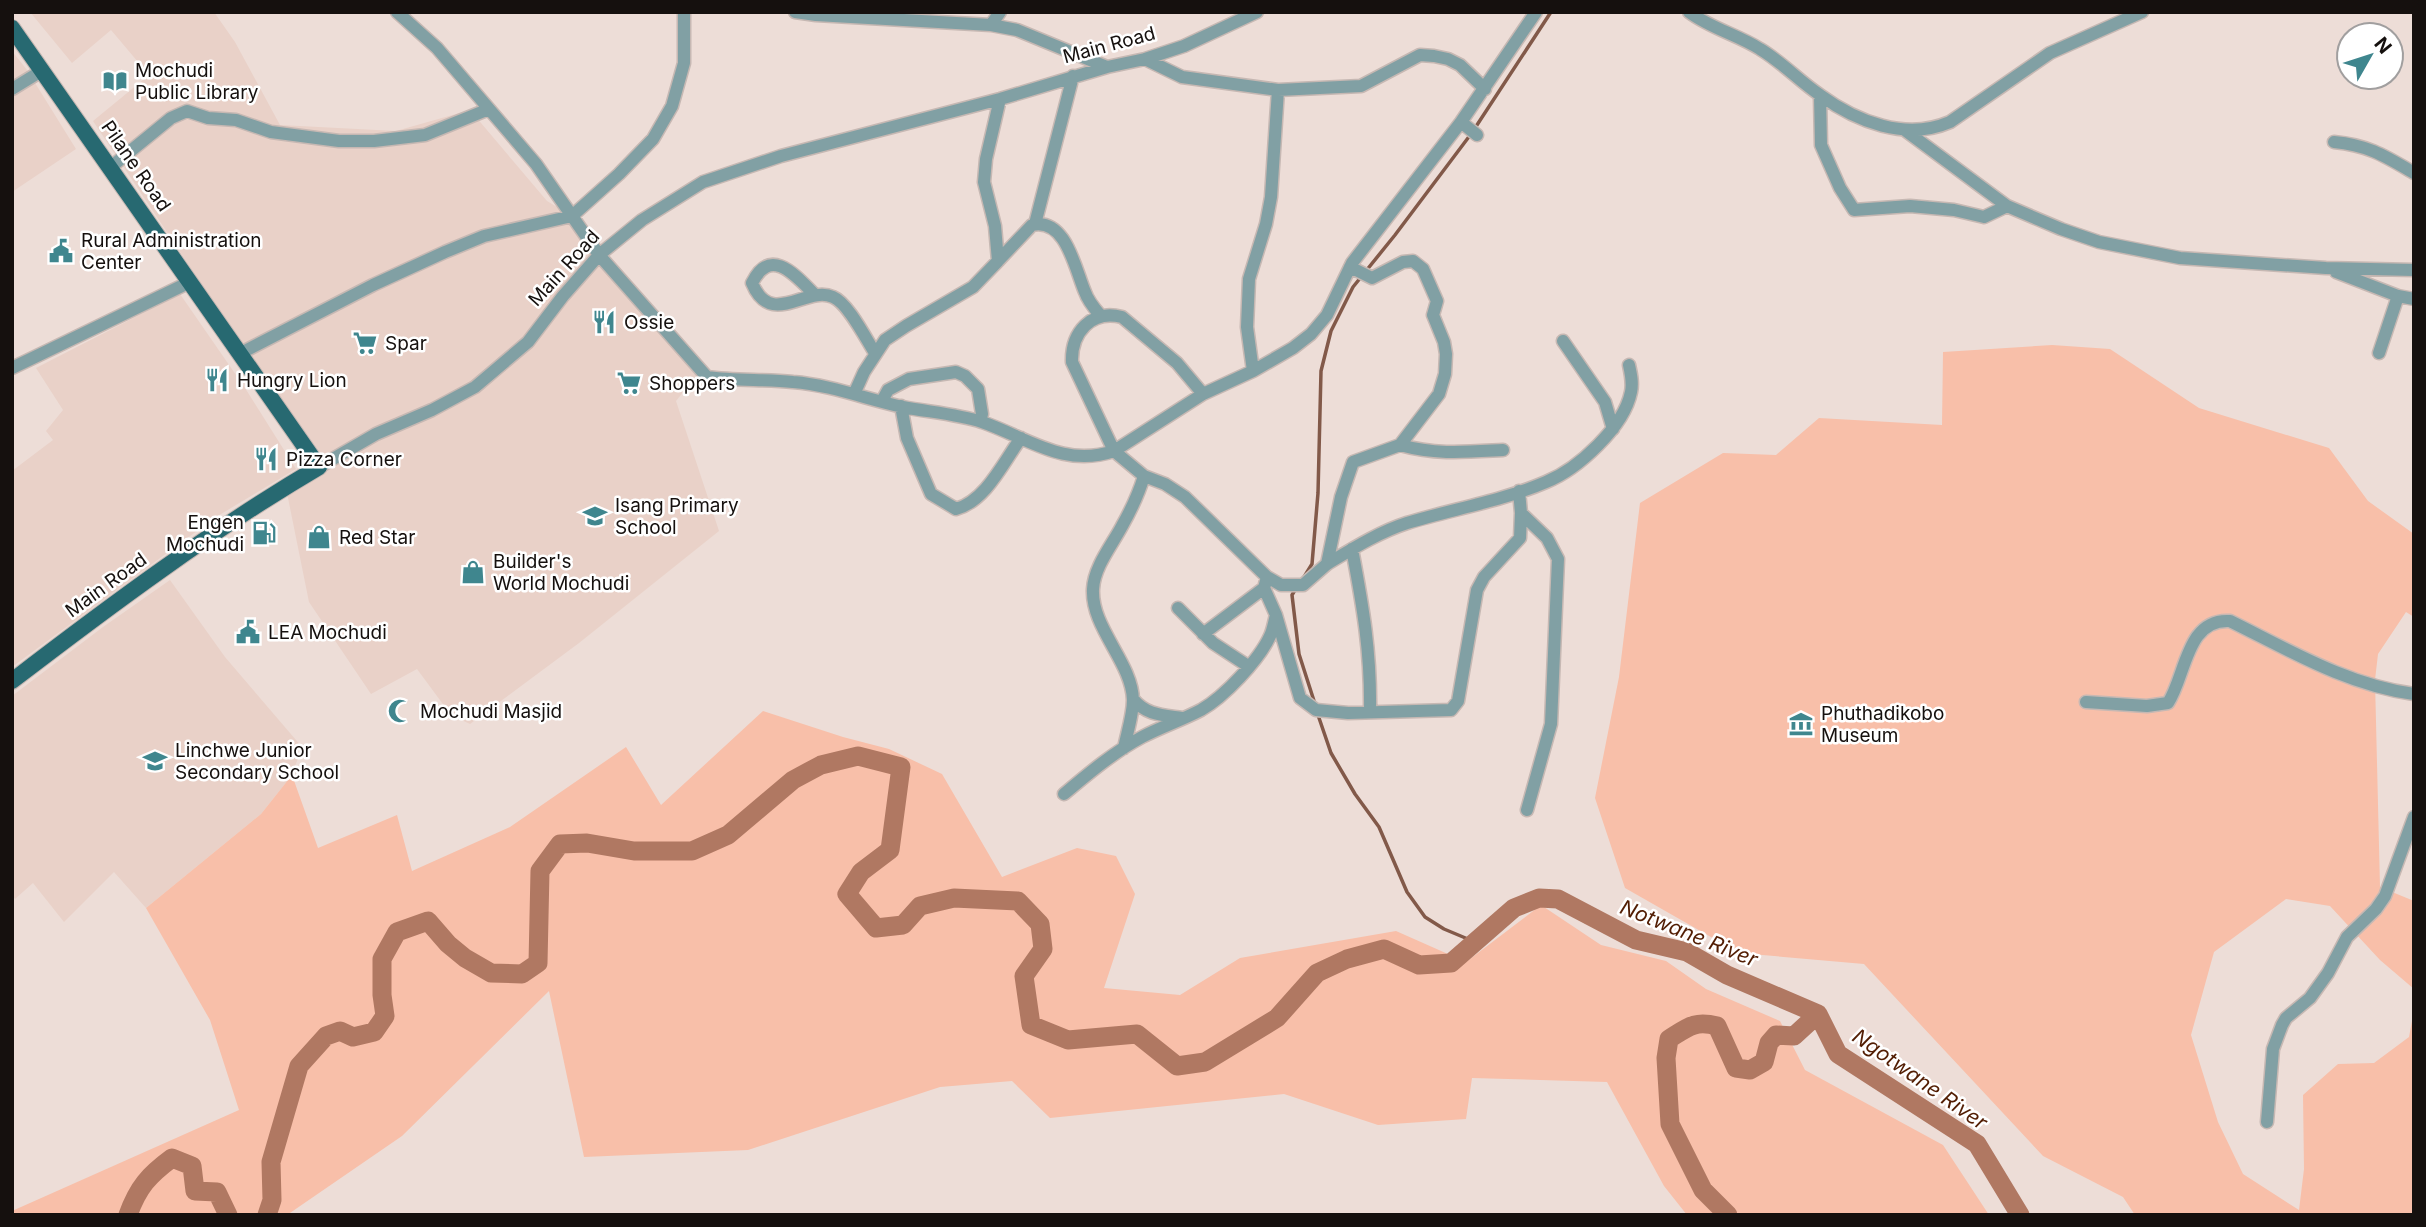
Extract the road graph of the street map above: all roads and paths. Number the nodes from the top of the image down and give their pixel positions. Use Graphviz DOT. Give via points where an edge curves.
graph roads {
  1 [pos="397,12"];
  2 [pos="684,12"];
  3 [pos="795,12"];
  4 [pos="1000,12"];
  5 [pos="1257,12"];
  6 [pos="1536,12"];
  7 [pos="1689,12"];
  8 [pos="2142,12"];
  9 [pos="991,25"];
  10 [pos="12,28"];
  11 [pos="1145,58"];
  12 [pos="1107,67"];
  13 [pos="43,70"];
  14 [pos="1073,76"];
  15 [pos="12,89"];
  16 [pos="1485,89"];
  17 [pos="1278,90"];
  18 [pos="1820,96"];
  19 [pos="1000,99"];
  20 [pos="489,109"];
  21 [pos="1464,125"];
  22 [pos="1906,131"];
  23 [pos="1477,135"];
  24 [pos="2334,142"];
  25 [pos="111,167"];
  26 [pos="2414,173"];
  27 [pos="2007,206"];
  28 [pos="572,216"];
  29 [pos="1035,224"];
  30 [pos="599,255"];
  31 [pos="998,261"];
  32 [pos="2326,268"];
  33 [pos="2414,270"];
  34 [pos="1359,272"];
  35 [pos="190,282"];
  36 [pos="815,295"];
  37 [pos="2398,296"];
  38 [pos="2414,299"];
  39 [pos="1100,315"];
  40 [pos="1563,341"];
  41 [pos="875,353"];
  42 [pos="2379,353"];
  43 [pos="239,354"];
  44 [pos="1629,365"];
  45 [pos="12,368"];
  46 [pos="1253,371"];
  47 [pos="855,393"];
  48 [pos="1203,394"];
  49 [pos="882,401"];
  50 [pos="901,406"];
  51 [pos="980,421"];
  52 [pos="1613,429"];
  53 [pos="1021,438"];
  54 [pos="1400,444"];
  55 [pos="1503,450"];
  56 [pos="1114,451"];
  57 [pos="319,467"];
  58 [pos="1144,476"];
  59 [pos="1519,491"];
  60 [pos="1521,513"];
  61 [pos="1352,549"];
  62 [pos="1327,564"];
  63 [pos="1266,582"];
  64 [pos="1178,608"];
  65 [pos="1276,615"];
  66 [pos="1203,634"];
  67 [pos="1248,666"];
  68 [pos="12,681"];
  69 [pos="2414,694"];
  70 [pos="1133,699"];
  71 [pos="2086,702"];
  72 [pos="1370,712"];
  73 [pos="1182,718"];
  74 [pos="1124,748"];
  75 [pos="1064,794"];
  76 [pos="1527,810"];
  77 [pos="2414,817"];
  78 [pos="2266,1122"];
  1 -- 20 [label="street" via="438,48"];
  2 -- 28 [label="street" via="684,63 672,106 653,139"];
  3 -- 9 [label="street"];
  4 -- 9 [label="street"];
  5 -- 11 [label="street, Main Road" via="1184,46"];
  6 -- 16 [label="street"];
  7 -- 18 [label="street" via="1767,53"];
  8 -- 22 [label="street" via="2050,53 1950,122 1935,129"];
  9 -- 12 [label="street" via="1017,30"];
  10 -- 13 [label="main road, Pilane Road"];
  11 -- 12 [label="street, Main Road"];
  11 -- 17 [label="street" via="1182,78"];
  12 -- 14 [label="street, Main Road"];
  13 -- 15 [label="street"];
  13 -- 25 [label="main road, Pilane Road"];
  14 -- 19 [label="street, Main Road"];
  14 -- 29 [label="street"];
  16 -- 17 [label="street" via="1460,65 1420,55 1361,86"];
  16 -- 21 [label="street"];
  17 -- 46 [label="street" via="1271,197 1250,279 1247,327"];
  18 -- 22 [label="street" via="1861,118"];
  18 -- 27 [label="street" via="1821,145 1854,210 1910,206 1984,217"];
  19 -- 30 [label="street, Main Road" via="781,156 703,182 642,220"];
  19 -- 31 [label="street" via="984,181"];
  20 -- 25 [label="street" via="425,135 374,141 271,132 187,111 171,118"];
  20 -- 28 [label="street"];
  21 -- 23 [label="street"];
  21 -- 34 [label="street"];
  22 -- 27 [label="street"];
  24 -- 26 [label="street" via="2359,145"];
  25 -- 35 [label="main road, Pilane Road"];
  27 -- 32 [label="street" via="2099,242 2180,258"];
  28 -- 30 [label="street"];
  28 -- 43 [label="street" via="484,236 445,252"];
  29 -- 31 [label="street"];
  29 -- 39 [label="street" via="1055,230 1063,239 1088,300"];
  30 -- 47 [label="street" via="707,377 795,382"];
  30 -- 57 [label="street, Main Road" via="528,342 475,387"];
  31 -- 41 [label="street" via="973,287 885,340"];
  32 -- 33 [label="street"];
  32 -- 37 [label="street"];
  34 -- 46 [label="street" via="1311,334"];
  34 -- 54 [label="street" via="1376,276 1413,261 1423,269 1437,300 1433,315 1447,354 1445,374 1439,394"];
  35 -- 43 [label="main road, Pilane Road"];
  35 -- 45 [label="street"];
  36 -- 36 [label="street" via="778,305 760,297 752,283 758,271 780,265"];
  36 -- 41 [label="street" via="832,296 844,305"];
  37 -- 38 [label="street"];
  37 -- 42 [label="street"];
  39 -- 48 [label="street" via="1122,317 1149,337"];
  39 -- 56 [label="street" via="1075,338 1072,362"];
  40 -- 52 [label="street" via="1605,402"];
  41 -- 47 [label="street"];
  43 -- 57 [label="main road, Pilane Road"];
  44 -- 52 [label="street" via="1631,393"];
  46 -- 48 [label="street"];
  47 -- 49 [label="street"];
  48 -- 56 [label="street"];
  49 -- 50 [label="street"];
  49 -- 51 [label="street" via="888,390 909,379 956,372 978,389"];
  50 -- 51 [label="street"];
  50 -- 53 [label="street" via="907,438 931,494 956,509 976,499"];
  51 -- 53 [label="street"];
  52 -- 59 [label="street" via="1571,468"];
  53 -- 56 [label="street" via="1076,457"];
  54 -- 55 [label="street" via="1445,453"];
  54 -- 62 [label="street" via="1353,461"];
  56 -- 58 [label="street"];
  57 -- 68 [label="main road, Main Road" via="223,528"];
  58 -- 63 [label="street" via="1185,497"];
  58 -- 70 [label="street" via="1125,522 1095,574 1093,588 1093,601"];
  59 -- 60 [label="street"];
  59 -- 61 [label="street" via="1404,524"];
  60 -- 72 [label="street" via="1520,538 1483,577 1477,590 1456,705 1447,711"];
  60 -- 76 [label="street" via="1547,538 1558,559 1551,724"];
  61 -- 62 [label="street"];
  61 -- 72 [label="street" via="1367,625"];
  62 -- 63 [label="street" via="1303,585"];
  63 -- 65 [label="street"];
  63 -- 66 [label="street"];
  64 -- 66 [label="street"];
  65 -- 67 [label="street" via="1270,636"];
  65 -- 72 [label="street" via="1300,698 1317,710"];
  66 -- 67 [label="street"];
  67 -- 73 [label="street" via="1202,709"];
  69 -- 71 [label="street" via="2349,679 2222,621 2202,630 2169,702 2147,706"];
  70 -- 73 [label="street" via="1141,709"];
  70 -- 74 [label="street"];
  73 -- 74 [label="street"];
  74 -- 75 [label="street"];
  77 -- 78 [label="street" via="2385,896 2347,937 2310,998 2282,1025 2273,1049"];
}
